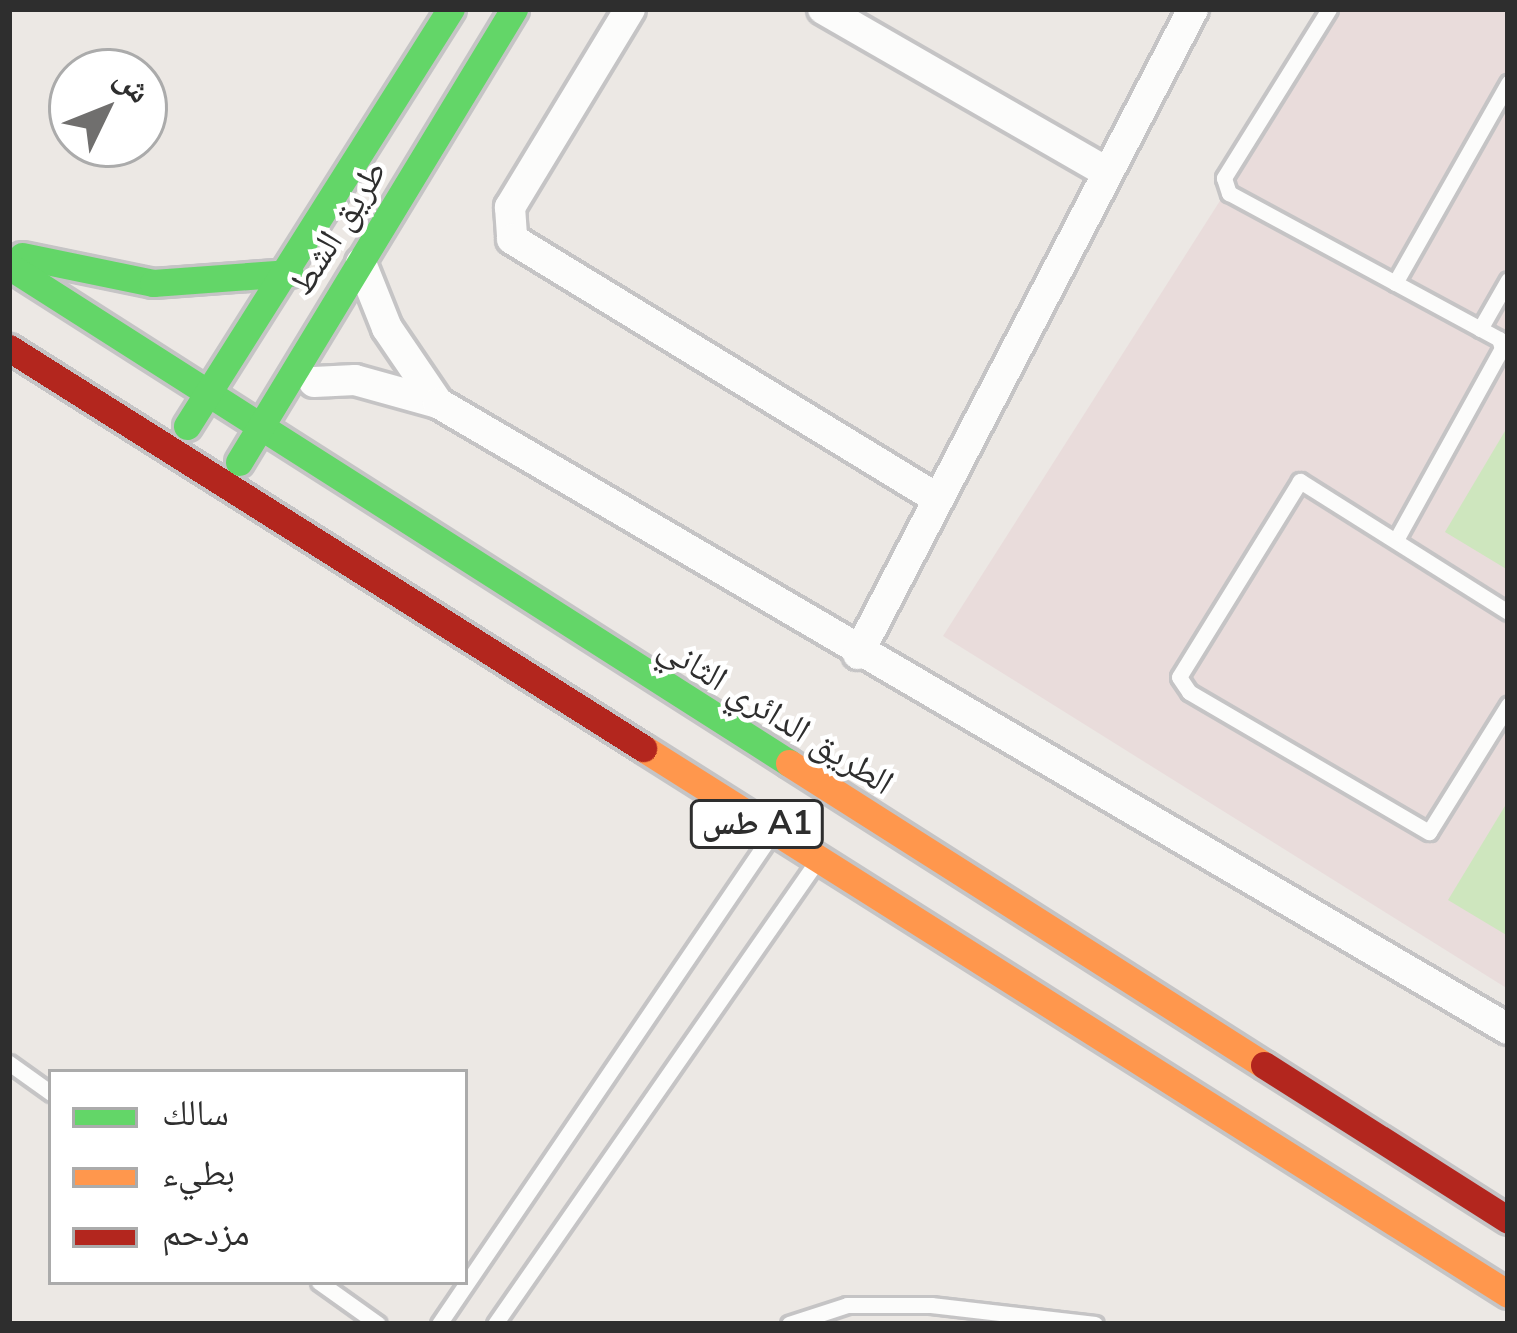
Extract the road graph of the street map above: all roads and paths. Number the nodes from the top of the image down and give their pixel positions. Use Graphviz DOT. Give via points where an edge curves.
graph roads {
  1 [pos="451,9"];
  2 [pos="514,9"];
  3 [pos="630,9"];
  4 [pos="823,9"];
  5 [pos="1193,9"];
  6 [pos="1329,9"];
  7 [pos="1508,83"];
  8 [pos="1107,172"];
  9 [pos="9,252"];
  10 [pos="361,263"];
  11 [pos="9,266"];
  12 [pos="290,273"];
  13 [pos="1508,280"];
  14 [pos="1395,283"];
  15 [pos="325,316"];
  16 [pos="1480,329"];
  17 [pos="9,348"];
  18 [pos="314,382"];
  19 [pos="208,395"];
  20 [pos="438,403"];
  21 [pos="256,427"];
  22 [pos="170,451"];
  23 [pos="226,487"];
  24 [pos="935,497"];
  25 [pos="388,513"];
  26 [pos="1396,540"];
  27 [pos="1508,612"];
  28 [pos="858,654"];
  29 [pos="1508,704"];
  30 [pos="772,834"];
  31 [pos="818,861"];
  32 [pos="1508,1028"];
  33 [pos="9,1063"];
  34 [pos="48,1091"];
  35 [pos="1508,1220"];
  36 [pos="468,1281"];
  37 [pos="323,1285"];
  38 [pos="466,1285"];
  39 [pos="1508,1294"];
  40 [pos="378,1324"];
  41 [pos="439,1324"];
  42 [pos="495,1324"];
  43 [pos="789,1324"];
  44 [pos="1094,1324"];
  1 -- 12 [label="highway, طريق الشط"];
  2 -- 10 [label="highway, طريق الشط"];
  3 -- 24 [label="street" via="510,207 512,238"];
  4 -- 8 [label="street"];
  5 -- 8 [label="street"];
  6 -- 14 [label="lane" via="1224,178 1229,193"];
  7 -- 14 [label="lane"];
  8 -- 24 [label="street"];
  9 -- 12 [label="highway" via="153,283"];
  10 -- 15 [label="highway, طريق الشط"];
  10 -- 20 [label="street" via="387,328"];
  11 -- 19 [label="highway, الطريق الدائري الثاني / طس A1"];
  12 -- 19 [label="highway, طريق الشط"];
  13 -- 16 [label="lane"];
  14 -- 16 [label="lane"];
  15 -- 18 [label="highway"];
  15 -- 21 [label="highway, طريق الشط"];
  16 -- 26 [label="lane" via="1499,340 1501,358"];
  17 -- 22 [label="highway, طس A1"];
  18 -- 20 [label="street" via="355,380"];
  18 -- 25 [label="highway" via="326,441"];
  19 -- 21 [label="highway, الطريق الدائري الثاني / طس A1"];
  19 -- 22 [label="highway, طريق الشط"];
  20 -- 28 [label="street"];
  21 -- 23 [label="highway, طريق الشط"];
  21 -- 25 [label="highway, الطريق الدائري الثاني / طس A1"];
  22 -- 23 [label="highway, طس A1"];
  23 -- 30 [label="highway, طس A1"];
  24 -- 28 [label="street"];
  25 -- 35 [label="highway, الطريق الدائري الثاني / طس A1"];
  26 -- 27 [label="lane"];
  26 -- 29 [label="lane" via="1300,481 1179,677 1182,685 1429,832"];
  28 -- 32 [label="street"];
  30 -- 31 [label="highway, طس A1"];
  30 -- 36 [label="lane"];
  31 -- 39 [label="highway, طس A1"];
  31 -- 42 [label="lane"];
  33 -- 34 [label="lane"];
  37 -- 40 [label="lane"];
  38 -- 41 [label="lane"];
  43 -- 44 [label="lane" via="847,1305 932,1304"];
}
